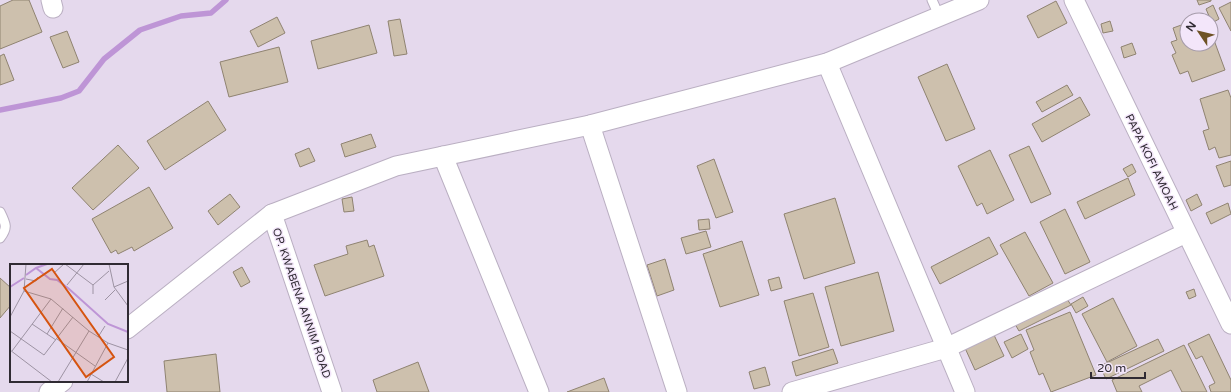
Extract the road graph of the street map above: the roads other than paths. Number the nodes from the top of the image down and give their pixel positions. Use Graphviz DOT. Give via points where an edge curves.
graph roads {
  1 [pos="932,0"];
  2 [pos="979,0"];
  3 [pos="1074,0"];
  4 [pos="940,18"];
  5 [pos="827,63"];
  6 [pos="590,125"];
  7 [pos="443,156"];
  8 [pos="0,212"];
  9 [pos="272,214"];
  10 [pos="1186,233"];
  11 [pos="0,238"];
  12 [pos="1231,324"];
  13 [pos="128,328"];
  14 [pos="946,348"];
  15 [pos="61,382"];
  16 [pos="49,392"];
  17 [pos="332,392"];
  18 [pos="539,392"];
  19 [pos="677,392"];
  20 [pos="792,392"];
  21 [pos="965,392"];
  1 -- 4 [label="lane"];
  2 -- 4 [label="street"];
  3 -- 10 [label="street, PAPA KOFI AMOAH"];
  4 -- 5 [label="street"];
  5 -- 6 [label="street"];
  5 -- 14 [label="street"];
  6 -- 7 [label="street"];
  6 -- 19 [label="street"];
  7 -- 9 [label="street" via="396,166"];
  7 -- 18 [label="street"];
  8 -- 11 [label="lane" via="6,230"];
  9 -- 13 [label="street"];
  9 -- 17 [label="street, OP. KWABENA ANNIM ROAD"];
  10 -- 12 [label="street, PAPA KOFI AMOAH"];
  10 -- 14 [label="street"];
  14 -- 20 [label="street"];
  14 -- 21 [label="street"];
  15 -- 16 [label="street"];
}
